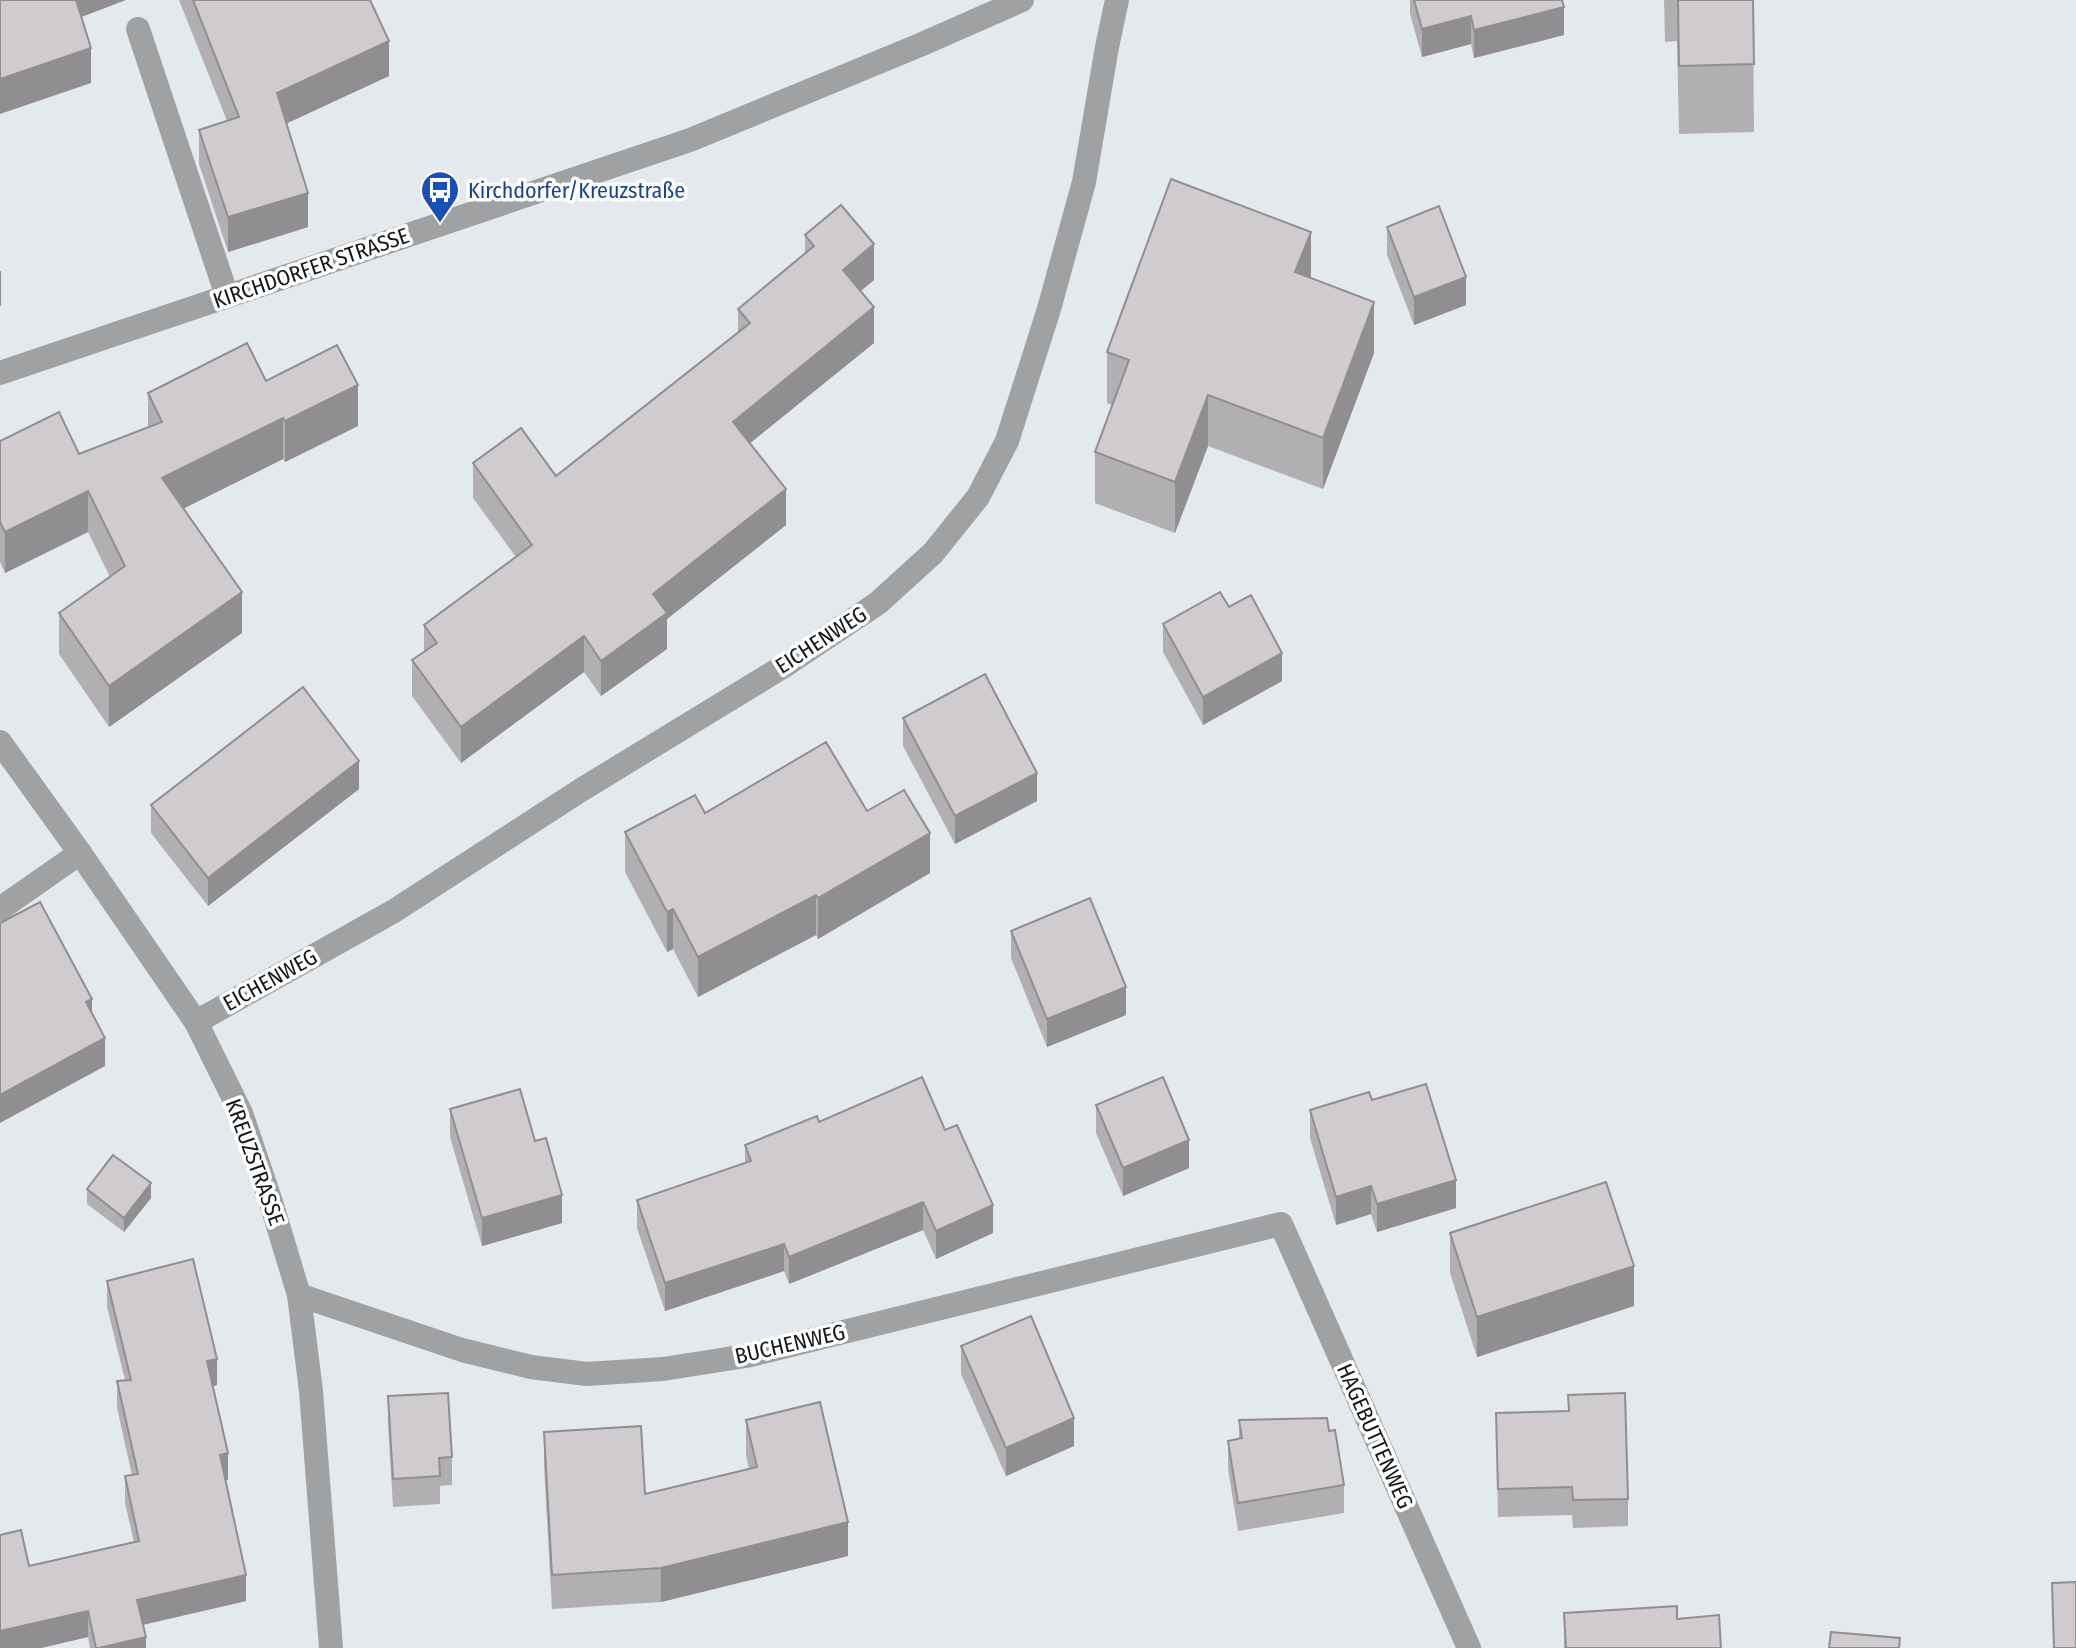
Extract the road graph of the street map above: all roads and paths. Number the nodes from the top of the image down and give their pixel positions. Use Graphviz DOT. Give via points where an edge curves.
graph roads {
  1 [pos="1022,0"];
  2 [pos="1117,0"];
  3 [pos="138,29"];
  4 [pos="227,296"];
  5 [pos="0,373"];
  6 [pos="0,742"];
  7 [pos="80,853"];
  8 [pos="0,909"];
  9 [pos="196,1022"];
  10 [pos="1281,1224"];
  11 [pos="299,1295"];
  12 [pos="331,1648"];
  13 [pos="1469,1648"];
  1 -- 4 [label="street, KIRCHDORFER STRASSE" via="690,140"];
  2 -- 9 [label="street, EICHENWEG" via="1084,182 1007,441 978,497 933,553 878,603 784,666 394,911"];
  3 -- 4 [label="street"];
  4 -- 5 [label="street, KIRCHDORFER STRASSE"];
  6 -- 7 [label="street, KREUZSTRASSE"];
  7 -- 8 [label="street"];
  7 -- 9 [label="street, KREUZSTRASSE"];
  9 -- 11 [label="street, KREUZSTRASSE" via="241,1113"];
  10 -- 11 [label="street, BUCHENWEG" via="746,1356 663,1369 587,1374 531,1367 462,1350"];
  10 -- 13 [label="street, HAGEBUTTENWEG"];
  11 -- 12 [label="street, KREUZSTRASSE"];
}
